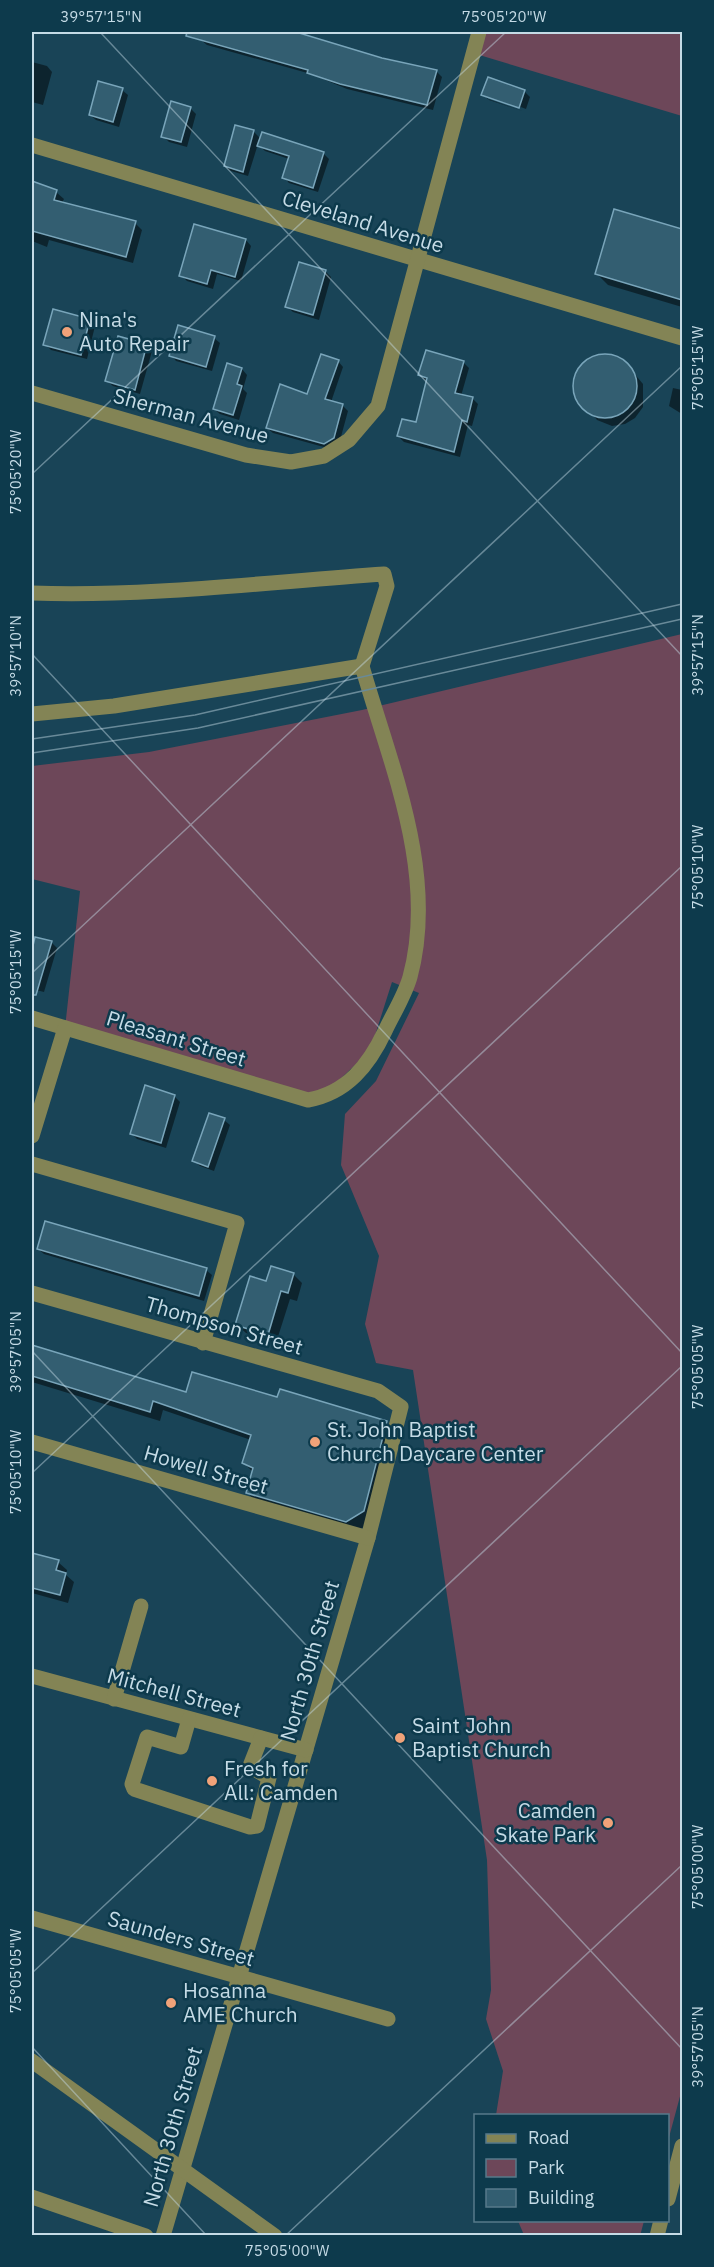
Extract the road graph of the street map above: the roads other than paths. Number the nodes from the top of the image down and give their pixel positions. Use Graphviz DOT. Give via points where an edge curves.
graph roads {
  1 [pos="478,32"];
  2 [pos="32,145"];
  3 [pos="417,261"];
  4 [pos="682,338"];
  5 [pos="32,393"];
  6 [pos="32,593"];
  7 [pos="362,666"];
  8 [pos="32,714"];
  9 [pos="32,1018"];
  10 [pos="65,1028"];
  11 [pos="32,1136"];
  12 [pos="32,1164"];
  13 [pos="32,1293"];
  14 [pos="203,1342"];
  15 [pos="401,1407"];
  16 [pos="32,1442"];
  17 [pos="368,1538"];
  18 [pos="141,1606"];
  19 [pos="32,1676"];
  20 [pos="114,1699"];
  21 [pos="189,1719"];
  22 [pos="261,1738"];
  23 [pos="306,1750"];
  24 [pos="32,1918"];
  25 [pos="240,1978"];
  26 [pos="388,2019"];
  27 [pos="32,2061"];
  28 [pos="682,2146"];
  29 [pos="181,2170"];
  30 [pos="669,2195"];
  31 [pos="32,2197"];
  32 [pos="146,2235"];
  33 [pos="163,2235"];
  34 [pos="275,2235"];
  1 -- 3 [label="street, Sherman Avenue"];
  2 -- 3 [label="street, Cleveland Avenue"];
  3 -- 4 [label="street, Cleveland Avenue"];
  3 -- 5 [label="street, Sherman Avenue" via="378,406 367,422 324,456 291,462 246,456"];
  6 -- 7 [label="street" via="153,591 384,574 387,586"];
  7 -- 8 [label="street" via="114,706"];
  7 -- 10 [label="street, Pleasant Street" via="408,819 420,908 410,978 373,1058 350,1083 308,1100"];
  9 -- 10 [label="street, Pleasant Street"];
  10 -- 11 [label="street"];
  12 -- 14 [label="street" via="237,1223"];
  13 -- 14 [label="street, Thompson Street"];
  14 -- 15 [label="street, Thompson Street" via="378,1392"];
  15 -- 17 [label="street, North 30th Street"];
  16 -- 17 [label="street, Howell Street"];
  17 -- 23 [label="street, North 30th Street"];
  18 -- 20 [label="street"];
  19 -- 20 [label="street, Mitchell Street"];
  20 -- 21 [label="street, Mitchell Street"];
  21 -- 22 [label="street, Mitchell Street"];
  21 -- 22 [label="street" via="181,1747 147,1737 132,1784 134,1789 250,1827 257,1826 269,1778 250,1766"];
  22 -- 23 [label="street, Mitchell Street"];
  23 -- 25 [label="street, North 30th Street"];
  24 -- 25 [label="street, Saunders Street"];
  25 -- 26 [label="street, Saunders Street"];
  25 -- 29 [label="street, North 30th Street"];
  27 -- 29 [label="street"];
  28 -- 30 [label="street"];
  29 -- 33 [label="street, North 30th Street"];
  29 -- 34 [label="street"];
  31 -- 32 [label="street"];
}
